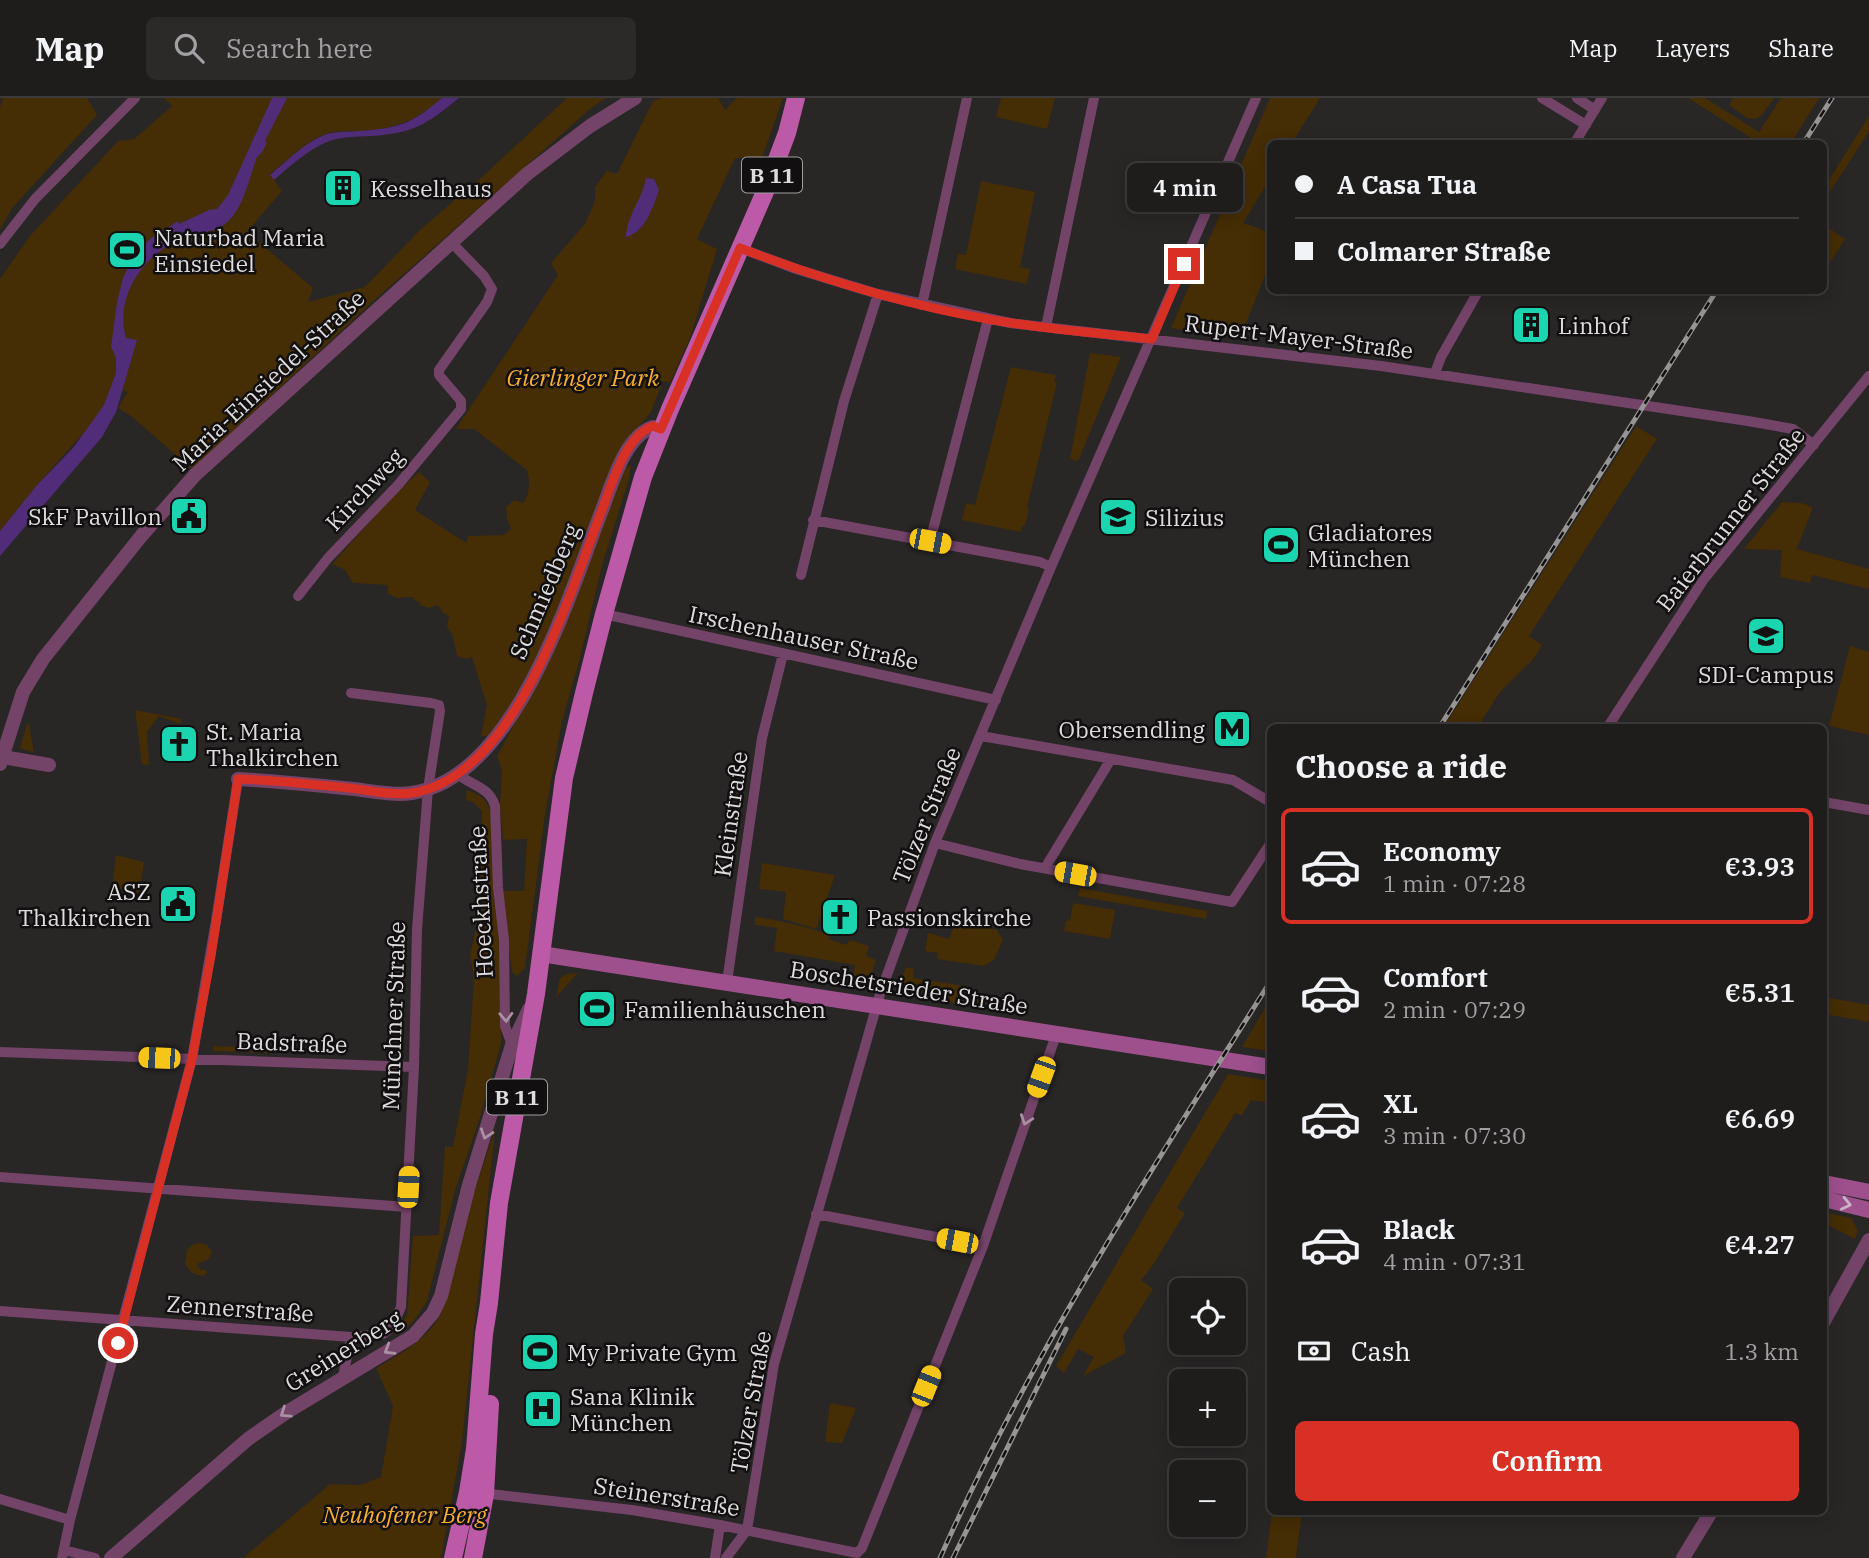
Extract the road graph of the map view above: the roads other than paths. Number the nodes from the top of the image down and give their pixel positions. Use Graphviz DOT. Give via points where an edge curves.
graph roads {
  1 [pos="135,98"];
  2 [pos="635,98"];
  3 [pos="796,98"];
  4 [pos="967,98"];
  5 [pos="1094,98"];
  6 [pos="1256,98"];
  7 [pos="1542,98"];
  8 [pos="1577,98"];
  9 [pos="1602,98"];
  10 [pos="1595,110"];
  11 [pos="1586,125"];
  12 [pos="1577,140"];
  13 [pos="452,243"];
  14 [pos="0,244"];
  15 [pos="740,248"];
  16 [pos="878,294"];
  17 [pos="1477,294"];
  18 [pos="922,306"];
  19 [pos="988,319"];
  20 [pos="1046,327"];
  21 [pos="1152,339"];
  22 [pos="1435,373"];
  23 [pos="1869,376"];
  24 [pos="661,429"];
  25 [pos="1814,444"];
  26 [pos="813,520"];
  27 [pos="930,541"];
  28 [pos="1051,567"];
  29 [pos="801,575"];
  30 [pos="298,597"];
  31 [pos="604,614"];
  32 [pos="783,654"];
  33 [pos="351,693"];
  34 [pos="996,700"];
  35 [pos="1611,724"];
  36 [pos="981,736"];
  37 [pos="1111,759"];
  38 [pos="1,760"];
  39 [pos="49,765"];
  40 [pos="458,774"];
  41 [pos="238,779"];
  42 [pos="428,789"];
  43 [pos="1267,800"];
  44 [pos="1827,803"];
  45 [pos="1869,810"];
  46 [pos="935,843"];
  47 [pos="1267,849"];
  48 [pos="1045,868"];
  49 [pos="541,954"];
  50 [pos="727,982"];
  51 [pos="537,990"];
  52 [pos="877,1006"];
  53 [pos="1057,1032"];
  54 [pos="512,1045"];
  55 [pos="0,1052"];
  56 [pos="192,1059"];
  57 [pos="414,1067"];
  58 [pos="1267,1067"];
  59 [pos="0,1177"];
  60 [pos="1827,1184"];
  61 [pos="157,1189"];
  62 [pos="1869,1192"];
  63 [pos="1827,1200"];
  64 [pos="407,1207"];
  65 [pos="1869,1210"];
  66 [pos="817,1214"];
  67 [pos="1869,1240"];
  68 [pos="983,1246"];
  69 [pos="0,1311"];
  70 [pos="1827,1316"];
  71 [pos="124,1320"];
  72 [pos="392,1327"];
  73 [pos="351,1337"];
  74 [pos="343,1377"];
  75 [pos="477,1493"];
  76 [pos="0,1499"];
  77 [pos="1709,1515"];
  78 [pos="70,1520"];
  79 [pos="720,1525"];
  80 [pos="747,1530"];
  81 [pos="63,1554"];
  82 [pos="95,1558"];
  83 [pos="111,1558"];
  84 [pos="453,1558"];
  85 [pos="473,1558"];
  86 [pos="715,1558"];
  87 [pos="726,1558"];
  88 [pos="1683,1558"];
  1 -- 14 [label="street" via="35,199"];
  2 -- 13 [label="street, Maria-Einsiedel-Straße" via="527,174"];
  3 -- 15 [label="main road, B 11" via="776,164"];
  4 -- 18 [label="street"];
  5 -- 20 [label="street"];
  6 -- 21 [label="street, Tölzer Straße"];
  7 -- 11 [label="street"];
  8 -- 10 [label="street"];
  9 -- 10 [label="street"];
  10 -- 11 [label="street"];
  11 -- 12 [label="street"];
  13 -- 30 [label="street, Kirchweg" via="492,289 439,370 461,401 461,409"];
  13 -- 38 [label="street, Maria-Einsiedel-Straße" via="195,475 43,659 23,692"];
  15 -- 16 [label="street, Rupert-Mayer-Straße"];
  15 -- 24 [label="main road, B 11"];
  16 -- 18 [label="street, Rupert-Mayer-Straße"];
  16 -- 26 [label="street"];
  17 -- 22 [label="street"];
  18 -- 19 [label="street, Rupert-Mayer-Straße"];
  19 -- 20 [label="street, Rupert-Mayer-Straße"];
  19 -- 27 [label="street"];
  20 -- 21 [label="street, Rupert-Mayer-Straße"];
  21 -- 22 [label="street, Rupert-Mayer-Straße"];
  21 -- 28 [label="street, Tölzer Straße"];
  22 -- 25 [label="street, Rupert-Mayer-Straße" via="1774,425 1793,429"];
  23 -- 25 [label="street, Baierbrunner Straße"];
  24 -- 31 [label="main road, B 11"];
  24 -- 40 [label="street, Schmiedberg" via="653,426 639,434 618,467 548,645 516,708 483,754"];
  25 -- 35 [label="street, Baierbrunner Straße" via="1704,579"];
  26 -- 27 [label="street"];
  26 -- 29 [label="street"];
  27 -- 28 [label="street"];
  28 -- 34 [label="street, Tölzer Straße"];
  31 -- 32 [label="street, Irschenhauser Straße"];
  31 -- 49 [label="main road, B 11" via="564,778"];
  32 -- 34 [label="street, Irschenhauser Straße"];
  32 -- 50 [label="street, Kleinstraße" via="762,738"];
  33 -- 42 [label="street, Münchner Straße" via="439,705"];
  34 -- 36 [label="street, Tölzer Straße"];
  36 -- 37 [label="street"];
  36 -- 46 [label="street, Tölzer Straße"];
  37 -- 43 [label="street" via="1233,780"];
  37 -- 48 [label="street"];
  38 -- 39 [label="street"];
  40 -- 42 [label="street, Schmiedberg"];
  40 -- 54 [label="street, Hoeckhstraße, one-way" via="489,793 495,806 505,1026"];
  41 -- 42 [label="street" via="399,793"];
  41 -- 56 [label="street"];
  42 -- 57 [label="street, Münchner Straße" via="417,929"];
  44 -- 45 [label="street"];
  46 -- 48 [label="street"];
  46 -- 52 [label="street, Tölzer Straße"];
  47 -- 48 [label="street" via="1232,902"];
  49 -- 50 [label="main road, Boschetsrieder Straße"];
  49 -- 51 [label="main road, B 11"];
  50 -- 52 [label="main road, Boschetsrieder Straße"];
  51 -- 54 [label="street, Greinerberg"];
  51 -- 75 [label="main road, B 11" via="499,1203 475,1449"];
  52 -- 53 [label="main road, Boschetsrieder Straße"];
  52 -- 66 [label="street, Tölzer Straße"];
  53 -- 58 [label="main road, Boschetsrieder Straße"];
  53 -- 68 [label="street, one-way"];
  54 -- 74 [label="street, Greinerberg, one-way" via="433,1313 413,1336"];
  55 -- 56 [label="street, Badstraße"];
  56 -- 57 [label="street, Badstraße"];
  56 -- 61 [label="street"];
  57 -- 64 [label="street, Münchner Straße"];
  59 -- 61 [label="street"];
  60 -- 62 [label="main road"];
  61 -- 64 [label="street"];
  61 -- 71 [label="street"];
  63 -- 65 [label="main road, one-way"];
  64 -- 72 [label="street, Münchner Straße" via="401,1307"];
  66 -- 68 [label="street"];
  66 -- 80 [label="street, Tölzer Straße" via="774,1364"];
  67 -- 70 [label="street"];
  68 -- 80 [label="street, Steinerstraße" via="862,1548 857,1553"];
  69 -- 71 [label="street, Zennerstraße"];
  71 -- 73 [label="street, Zennerstraße"];
  71 -- 78 [label="street"];
  72 -- 73 [label="street, Zennerstraße" via="383,1334"];
  73 -- 74 [label="street"];
  74 -- 83 [label="street, Greinerberg, one-way" via="248,1439"];
  75 -- 79 [label="street, Steinerstraße"];
  75 -- 84 [label="main road, B 11"];
  75 -- 85 [label="main road, B 11"];
  76 -- 78 [label="street"];
  77 -- 88 [label="street"];
  78 -- 81 [label="street"];
  79 -- 80 [label="street, Steinerstraße"];
  79 -- 86 [label="street"];
  80 -- 87 [label="street"];
  81 -- 82 [label="street"];
}
